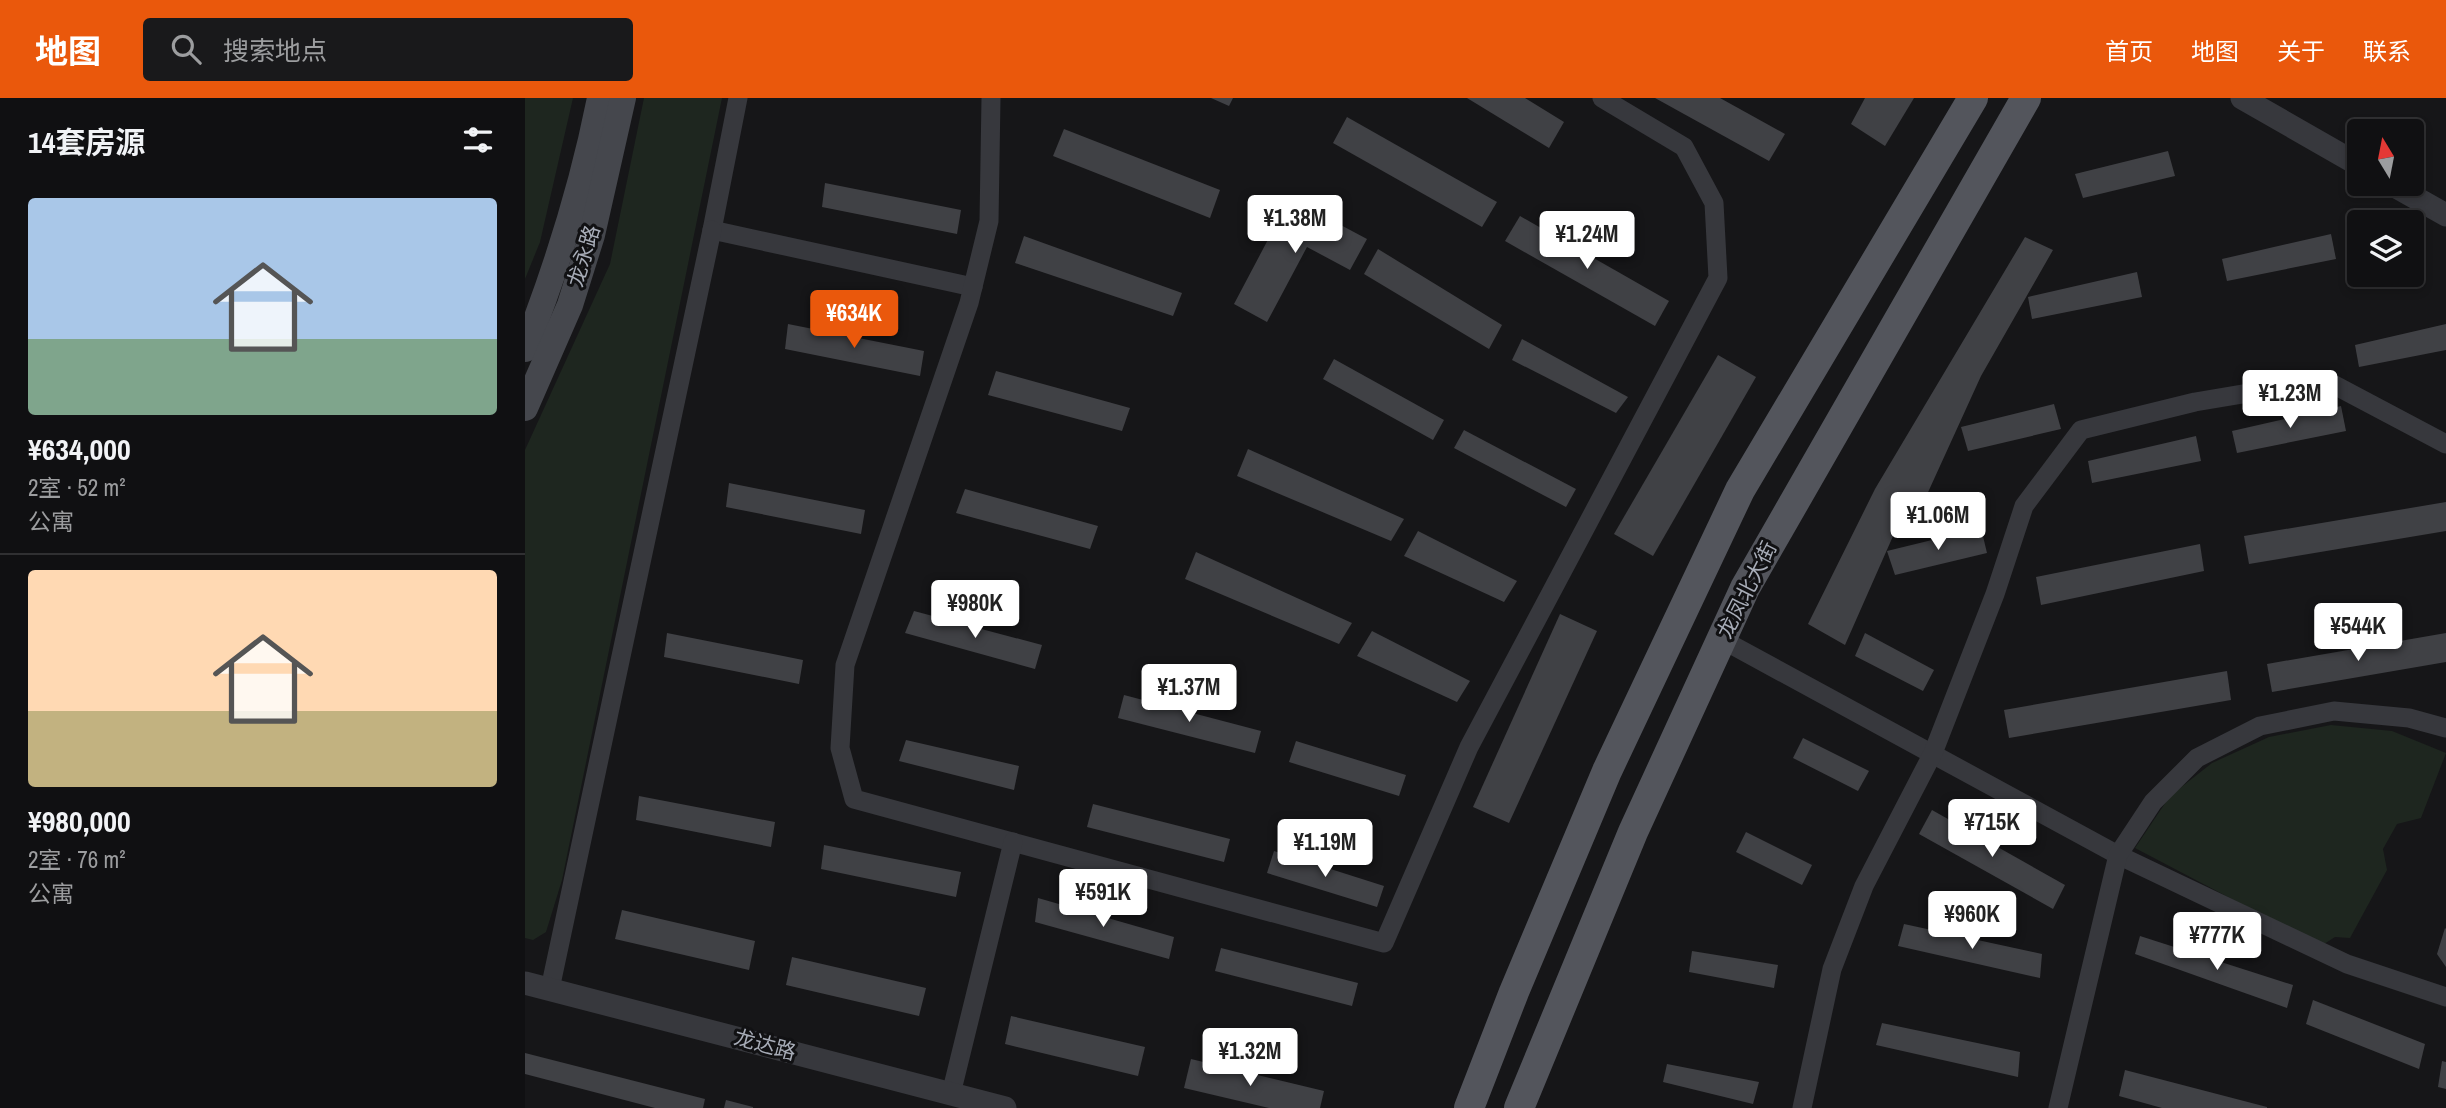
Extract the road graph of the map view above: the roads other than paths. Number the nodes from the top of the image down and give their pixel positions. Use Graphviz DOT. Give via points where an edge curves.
graph roads {
  1 [pos="600,98"];
  2 [pos="623,98"];
  3 [pos="738,98"];
  4 [pos="991,98"];
  5 [pos="1602,98"];
  6 [pos="1973,98"];
  7 [pos="2026,98"];
  8 [pos="2242,98"];
  9 [pos="2347,158"];
  10 [pos="2412,196"];
  11 [pos="2446,215"];
  12 [pos="712,230"];
  13 [pos="973,286"];
  14 [pos="525,349"];
  15 [pos="525,408"];
  16 [pos="2446,444"];
  17 [pos="1721,639"];
  18 [pos="2446,728"];
  19 [pos="1933,753"];
  20 [pos="1013,842"];
  21 [pos="2118,855"];
  22 [pos="525,983"];
  23 [pos="550,989"];
  24 [pos="2446,997"];
  25 [pos="951,1094"];
  26 [pos="1005,1108"];
  27 [pos="1469,1108"];
  28 [pos="1519,1108"];
  29 [pos="1802,1108"];
  30 [pos="2058,1108"];
  1 -- 14 [label="main road, 龙永路" via="582,179"];
  2 -- 15 [label="main road, 龙永路" via="592,235 570,304"];
  3 -- 12 [label="street"];
  4 -- 13 [label="street" via="989,221"];
  5 -- 20 [label="street" via="1684,147 1714,203 1718,278 1469,747 1384,943"];
  6 -- 27 [label="main road" via="1740,490 1607,771"];
  7 -- 17 [label="main road, 龙凤北大街" via="1745,588"];
  8 -- 9 [label="street"];
  10 -- 11 [label="street"];
  12 -- 13 [label="street"];
  12 -- 23 [label="street"];
  13 -- 20 [label="street" via="845,664 840,748 854,799"];
  16 -- 19 [label="street" via="2325,380 2195,402 2081,430 2024,506"];
  17 -- 19 [label="street"];
  17 -- 28 [label="main road, 龙凤北大街" via="1633,832"];
  18 -- 21 [label="street" via="2409,718 2334,711 2260,726 2197,758 2153,802"];
  19 -- 21 [label="street"];
  19 -- 29 [label="street" via="1864,886 1832,969"];
  20 -- 25 [label="street"];
  21 -- 24 [label="street" via="2347,964"];
  21 -- 30 [label="street"];
  22 -- 23 [label="street, 龙达路"];
  23 -- 25 [label="street, 龙达路"];
  25 -- 26 [label="street, 龙达路"];
}
